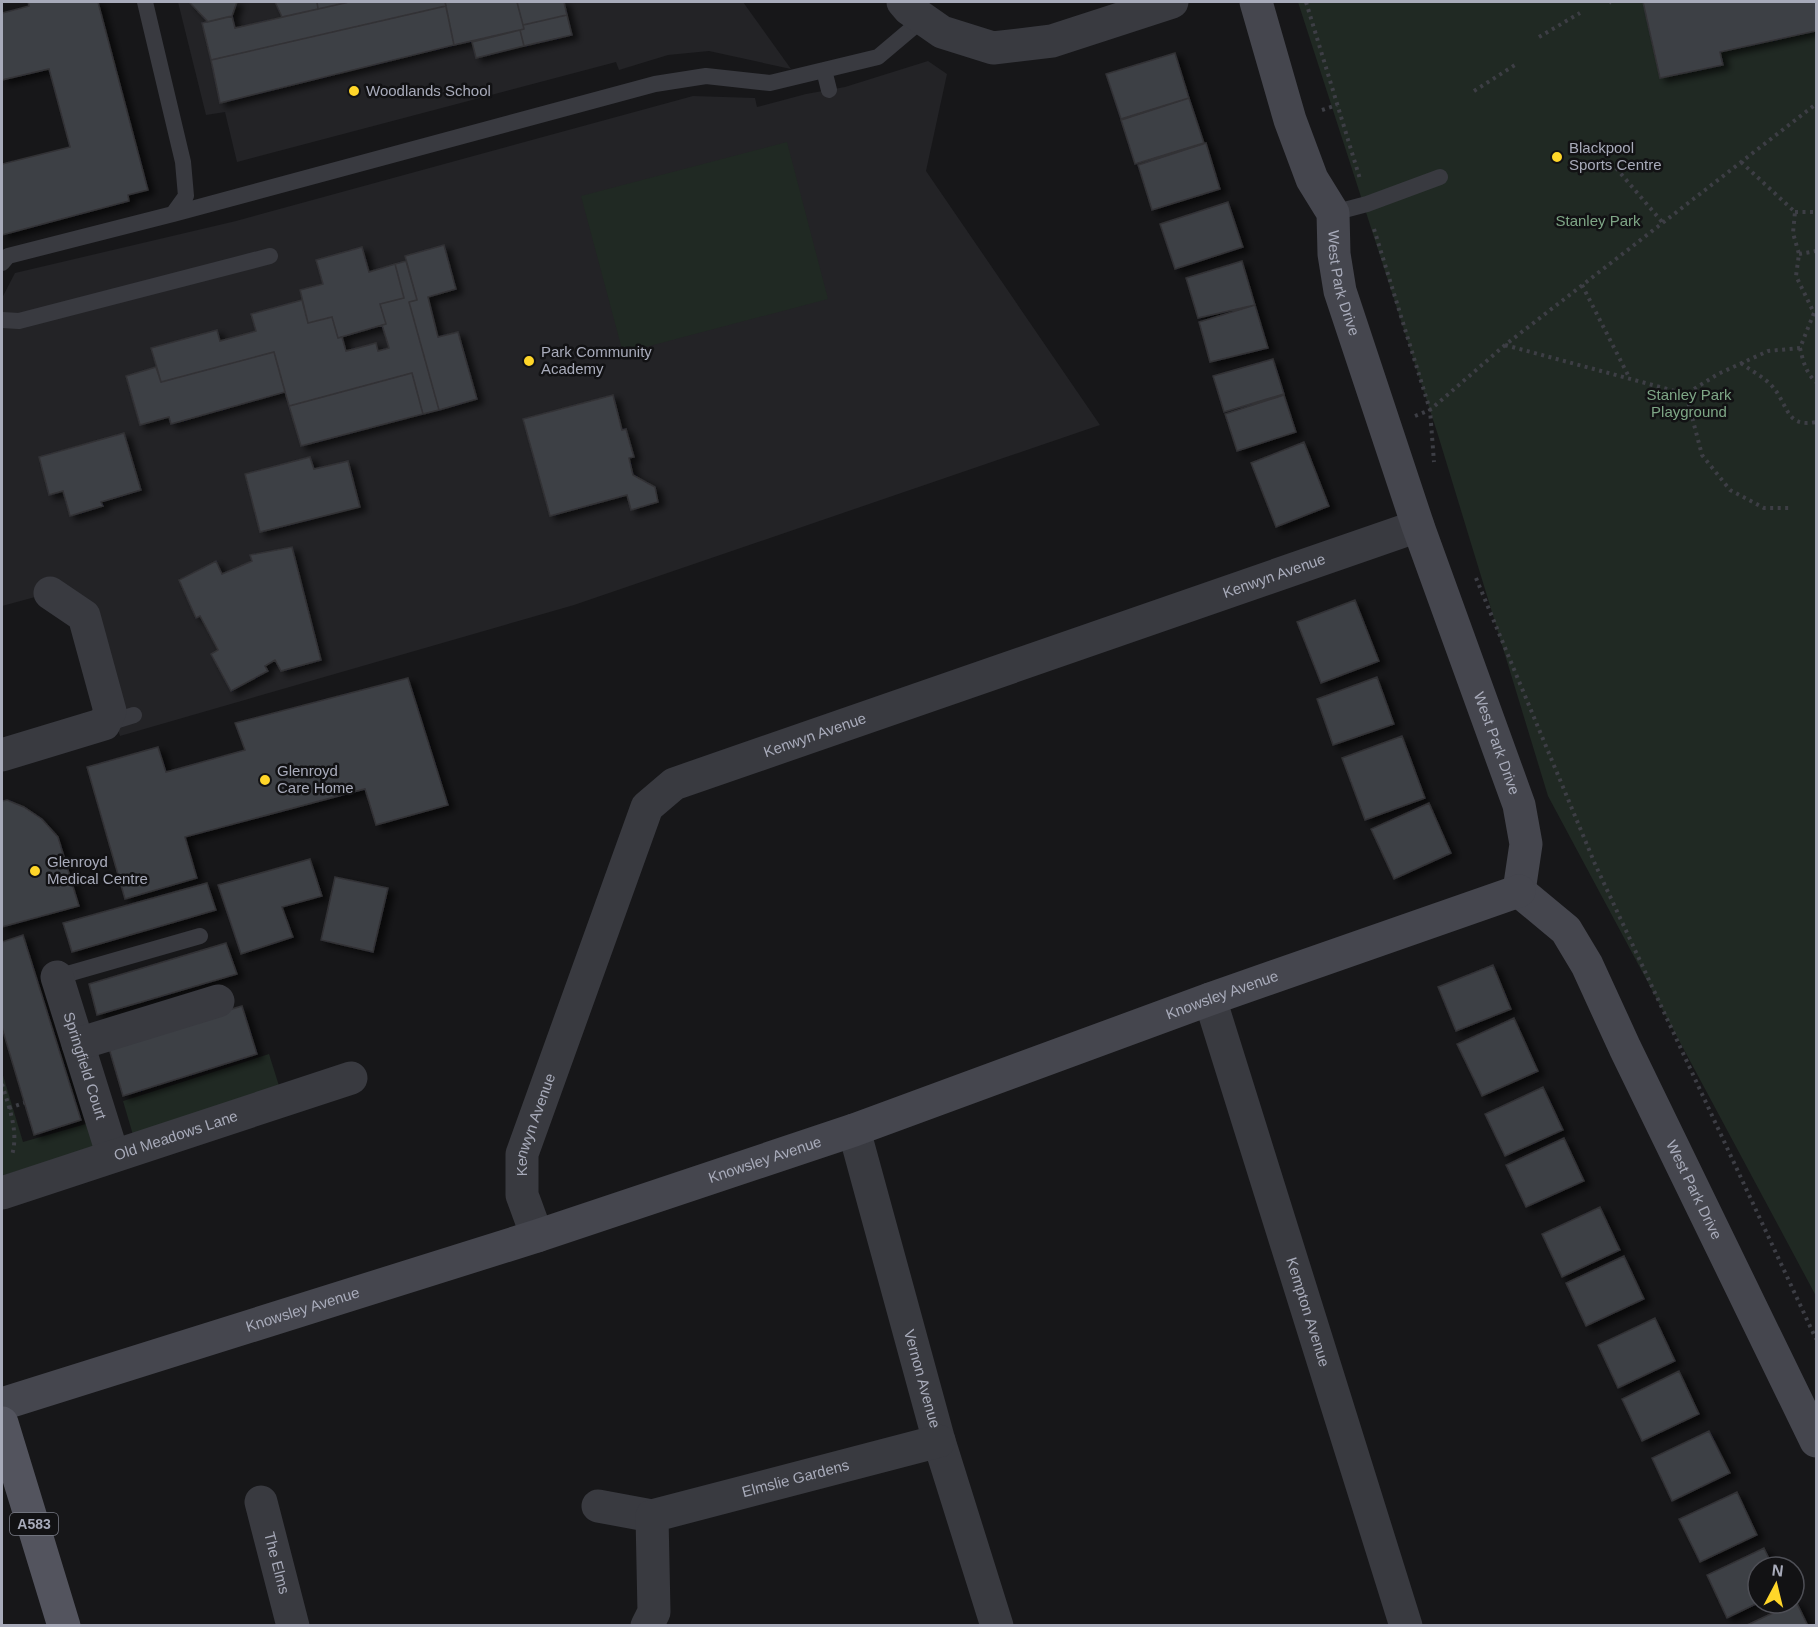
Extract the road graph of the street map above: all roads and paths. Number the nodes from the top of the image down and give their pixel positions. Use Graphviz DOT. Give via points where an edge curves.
graph roads {
  1 [pos="145,2"];
  2 [pos="1172,2"];
  3 [pos="1256,2"];
  4 [pos="1306,2"];
  5 [pos="913,10"];
  6 [pos="1580,13"];
  7 [pos="1539,37"];
  8 [pos="1515,65"];
  9 [pos="824,70"];
  10 [pos="829,90"];
  11 [pos="1474,92"];
  12 [pos="1816,104"];
  13 [pos="1741,162"];
  14 [pos="1616,168"];
  15 [pos="1440,177"];
  16 [pos="1361,183"];
  17 [pos="1795,212"];
  18 [pos="1816,212"];
  19 [pos="1333,213"];
  20 [pos="172,214"];
  21 [pos="1663,223"];
  22 [pos="1373,226"];
  23 [pos="1816,251"];
  24 [pos="1799,254"];
  25 [pos="270,256"];
  26 [pos="2,263"];
  27 [pos="1582,285"];
  28 [pos="1814,307"];
  29 [pos="2,320"];
  30 [pos="1505,345"];
  31 [pos="1800,348"];
  32 [pos="1740,363"];
  33 [pos="1629,378"];
  34 [pos="1816,382"];
  35 [pos="1686,394"];
  36 [pos="1430,411"];
  37 [pos="1816,422"];
  38 [pos="1434,463"];
  39 [pos="1792,508"];
  40 [pos="1418,526"];
  41 [pos="1473,572"];
  42 [pos="50,593"];
  43 [pos="2,755"];
  44 [pos="1519,891"];
  45 [pos="200,936"];
  46 [pos="57,977"];
  47 [pos="1210,999"];
  48 [pos="218,1001"];
  49 [pos="78,1044"];
  50 [pos="351,1078"];
  51 [pos="2,1084"];
  52 [pos="24,1103"];
  53 [pos="9,1108"];
  54 [pos="854,1130"];
  55 [pos="113,1156"];
  56 [pos="4,1192"];
  57 [pos="537,1236"];
  58 [pos="1816,1339"];
  59 [pos="2,1404"];
  60 [pos="2,1424"];
  61 [pos="939,1441"];
  62 [pos="1816,1441"];
  63 [pos="261,1502"];
  64 [pos="598,1506"];
  65 [pos="652,1516"];
  66 [pos="64,1626"];
  67 [pos="292,1626"];
  68 [pos="647,1626"];
  69 [pos="997,1626"];
  70 [pos="1406,1626"];
  1 -- 20 [label="lane" via="183,162 186,196"];
  2 -- 5 [label="street" via="1052,41 993,48 942,32"];
  3 -- 19 [label="street, West Park Drive" via="1290,120 1312,179"];
  4 -- 16 [label="path"];
  5 -- 9 [label="lane" via="878,57"];
  6 -- 7 [label="path"];
  8 -- 11 [label="path"];
  9 -- 10 [label="lane"];
  9 -- 20 [label="lane" via="770,82 706,76 656,84"];
  12 -- 13 [label="path"];
  13 -- 17 [label="path"];
  13 -- 21 [label="path"];
  14 -- 21 [label="path"];
  15 -- 19 [label="lane"];
  17 -- 18 [label="path"];
  17 -- 24 [label="path" via="1793,233"];
  19 -- 40 [label="street, West Park Drive" via="1340,291"];
  20 -- 26 [label="lane" via="8,256"];
  21 -- 27 [label="path"];
  22 -- 36 [label="path"];
  23 -- 24 [label="path"];
  24 -- 28 [label="path" via="1796,276"];
  25 -- 29 [label="lane" via="19,321"];
  27 -- 30 [label="path"];
  27 -- 33 [label="path"];
  28 -- 31 [label="path"];
  30 -- 33 [label="path"];
  30 -- 36 [label="path"];
  31 -- 32 [label="path" via="1768,351"];
  31 -- 34 [label="path" via="1803,363"];
  32 -- 35 [label="path"];
  32 -- 37 [label="path" via="1772,386 1792,419 1804,424"];
  33 -- 35 [label="path"];
  35 -- 39 [label="path" via="1702,455 1730,490 1764,508"];
  36 -- 38 [label="path"];
  40 -- 44 [label="street, West Park Drive" via="1520,805 1526,844"];
  40 -- 57 [label="street, Kenwyn Avenue" via="674,784 647,807 522,1154 522,1195"];
  41 -- 58 [label="path" via="1594,864"];
  42 -- 43 [label="street" via="84,616 110,711 119,719"];
  44 -- 47 [label="street, Knowsley Avenue"];
  44 -- 62 [label="street, West Park Drive" via="1566,930 1587,965"];
  45 -- 46 [label="lane"];
  46 -- 49 [label="street, Springfield Court"];
  47 -- 54 [label="street, Knowsley Avenue"];
  47 -- 70 [label="street, Kempton Avenue"];
  48 -- 49 [label="street"];
  49 -- 55 [label="street, Springfield Court"];
  50 -- 55 [label="street, Old Meadows Lane"];
  51 -- 53 [label="path"];
  52 -- 53 [label="path"];
  53 -- 56 [label="path" via="15,1144"];
  54 -- 57 [label="street, Knowsley Avenue"];
  54 -- 61 [label="street, Vernon Avenue"];
  55 -- 56 [label="street, Old Meadows Lane"];
  57 -- 59 [label="street, Knowsley Avenue"];
  60 -- 66 [label="main road, A583"];
  61 -- 65 [label="street, Elmslie Gardens"];
  61 -- 69 [label="street, Vernon Avenue"];
  63 -- 67 [label="street, The Elms"];
  64 -- 65 [label="street, Elmslie Gardens"];
  65 -- 68 [label="street" via="654,1612"];
}
